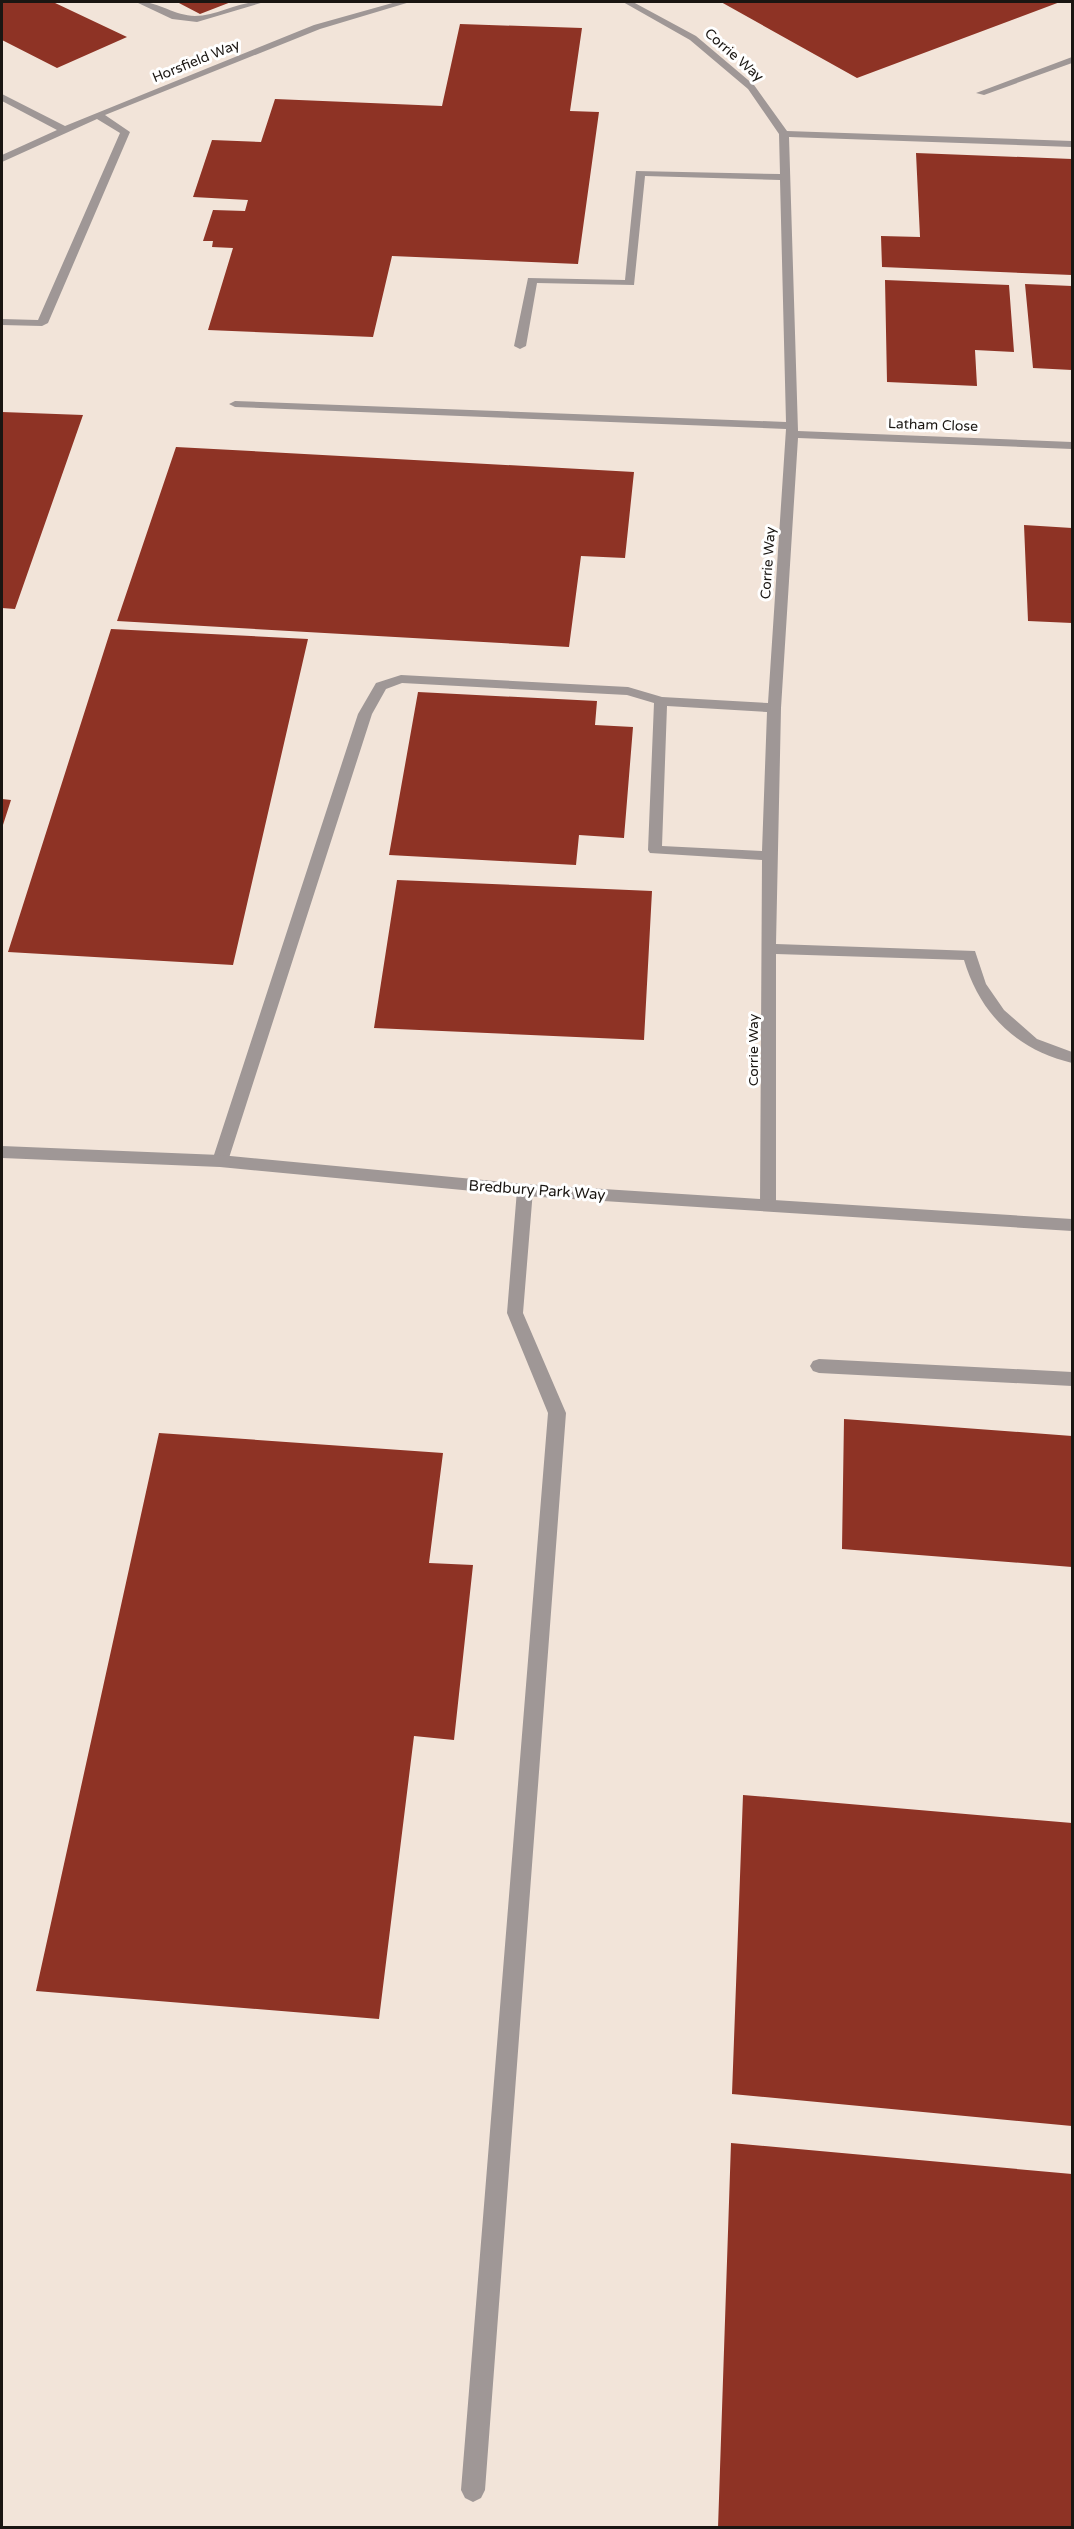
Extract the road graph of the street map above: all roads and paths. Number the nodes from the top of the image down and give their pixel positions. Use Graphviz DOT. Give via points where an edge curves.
graph roads {
  1 [pos="141,2"];
  2 [pos="259,2"];
  3 [pos="405,2"];
  4 [pos="627,2"];
  5 [pos="1072,60"];
  6 [pos="981,93"];
  7 [pos="2,97"];
  8 [pos="97,115"];
  9 [pos="65,130"];
  10 [pos="784,134"];
  11 [pos="1072,144"];
  12 [pos="2,159"];
  13 [pos="785,177"];
  14 [pos="2,322"];
  15 [pos="520,346"];
  16 [pos="235,404"];
  17 [pos="791,430"];
  18 [pos="1072,446"];
  19 [pos="661,701"];
  20 [pos="774,708"];
  21 [pos="769,856"];
  22 [pos="769,949"];
  23 [pos="1072,1058"];
  24 [pos="2,1152"];
  25 [pos="220,1161"];
  26 [pos="525,1190"];
  27 [pos="768,1204"];
  28 [pos="1072,1225"];
  29 [pos="819,1366"];
  30 [pos="1072,1379"];
  31 [pos="473,2490"];
  1 -- 2 [label="street" via="175,17 197,19"];
  3 -- 8 [label="street, Horsfield Way" via="317,27"];
  4 -- 10 [label="street, Corrie Way" via="693,39 751,87"];
  5 -- 6 [label="street"];
  7 -- 9 [label="street"];
  8 -- 9 [label="street, Horsfield Way"];
  8 -- 14 [label="street" via="125,132 42,323"];
  9 -- 12 [label="street, Horsfield Way"];
  10 -- 11 [label="street"];
  10 -- 13 [label="street, Corrie Way"];
  13 -- 15 [label="street" via="640,173 630,283 532,280"];
  13 -- 17 [label="street, Corrie Way"];
  16 -- 17 [label="street, Latham Close"];
  17 -- 18 [label="street, Latham Close"];
  17 -- 20 [label="street, Corrie Way"];
  19 -- 20 [label="street"];
  19 -- 21 [label="street" via="655,850"];
  19 -- 25 [label="street" via="628,691 437,680 401,679 381,686 365,714"];
  20 -- 21 [label="street, Corrie Way"];
  21 -- 22 [label="street, Corrie Way"];
  22 -- 23 [label="street" via="970,955 979,985 999,1014 1032,1043"];
  22 -- 27 [label="street, Corrie Way"];
  24 -- 25 [label="street, Bredbury Park Way"];
  25 -- 26 [label="street, Bredbury Park Way"];
  26 -- 27 [label="street, Bredbury Park Way"];
  26 -- 31 [label="street" via="515,1314 557,1413"];
  27 -- 28 [label="street, Bredbury Park Way"];
  29 -- 30 [label="street"];
}
